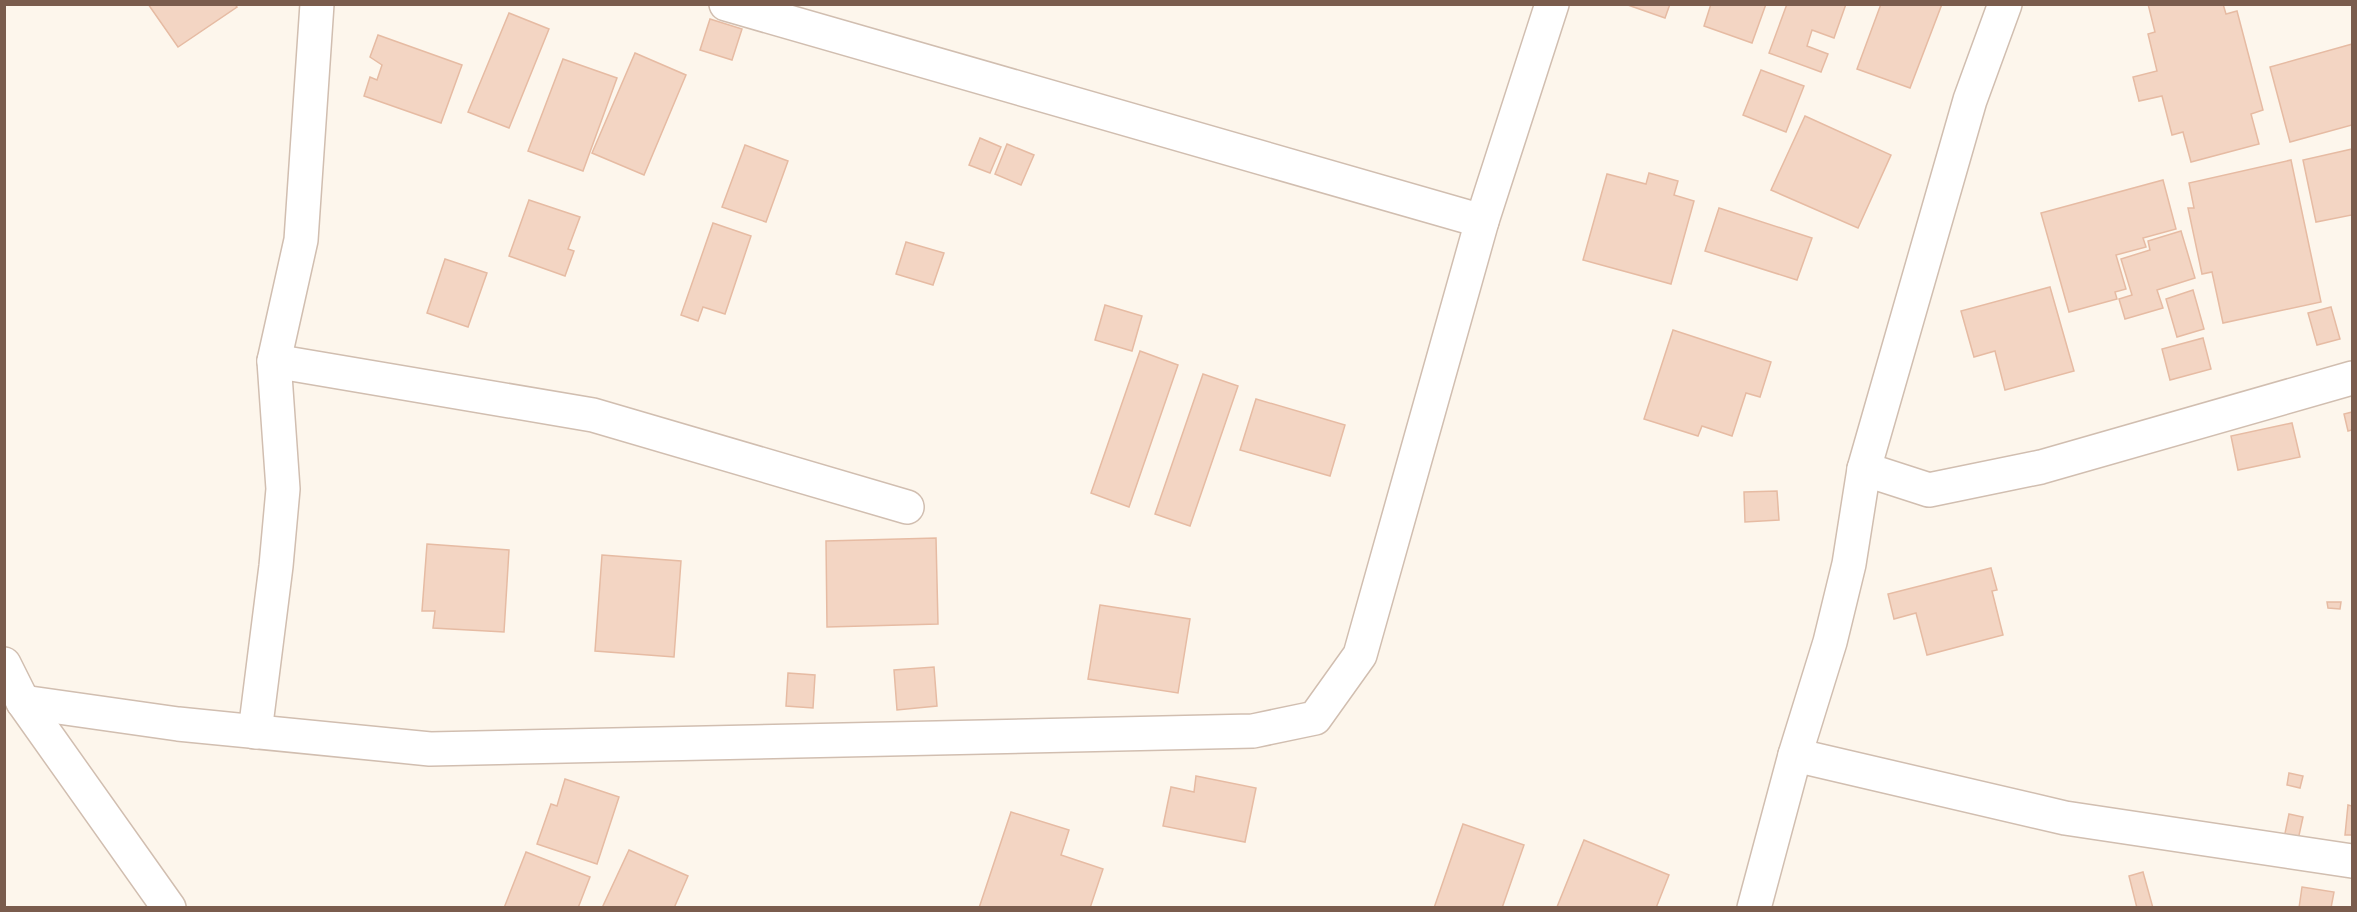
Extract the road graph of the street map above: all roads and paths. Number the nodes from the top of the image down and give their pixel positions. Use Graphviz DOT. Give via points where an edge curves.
graph roads {
  1 [pos="317,4"];
  2 [pos="726,4"];
  3 [pos="1552,4"];
  4 [pos="2005,4"];
  5 [pos="1482,221"];
  6 [pos="273,361"];
  7 [pos="2352,378"];
  8 [pos="1864,468"];
  9 [pos="907,507"];
  10 [pos="4,664"];
  11 [pos="23,702"];
  12 [pos="255,732"];
  13 [pos="1795,755"];
  14 [pos="2352,861"];
  15 [pos="169,908"];
  16 [pos="1754,908"];
  1 -- 6 [label="street" via="301,240"];
  2 -- 5 [label="street"];
  3 -- 5 [label="street"];
  4 -- 8 [label="street" via="1970,100"];
  5 -- 12 [label="street" via="1360,655 1315,718 1253,731 441,749"];
  6 -- 9 [label="street" via="593,415"];
  6 -- 12 [label="street" via="283,489"];
  7 -- 8 [label="street" via="2041,467 1929,490"];
  8 -- 13 [label="street" via="1849,564 1833,631"];
  10 -- 11 [label="street"];
  11 -- 12 [label="street"];
  11 -- 15 [label="street"];
  13 -- 14 [label="street" via="2065,818"];
  13 -- 16 [label="street"];
}
